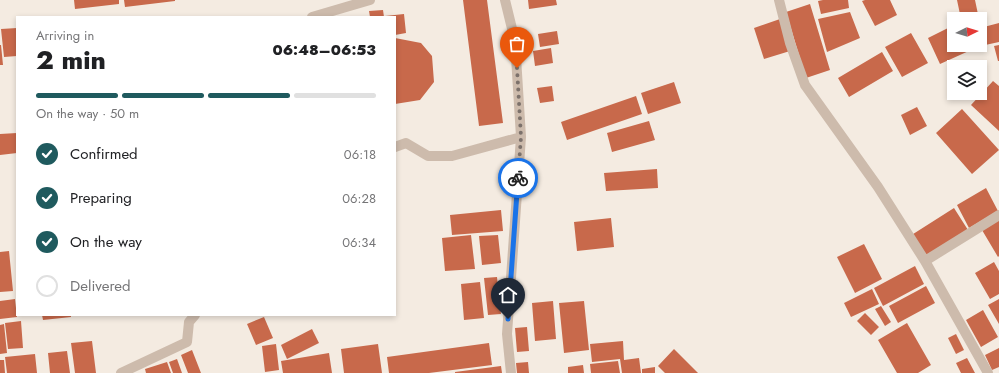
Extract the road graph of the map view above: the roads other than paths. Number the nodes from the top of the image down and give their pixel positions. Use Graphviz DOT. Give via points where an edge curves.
graph roads {
  1 [pos="370,0"];
  2 [pos="505,0"];
  3 [pos="779,0"];
  4 [pos="315,16"];
  5 [pos="521,137"];
  6 [pos="396,147"];
  7 [pos="999,216"];
  8 [pos="925,261"];
  9 [pos="194,316"];
  10 [pos="121,373"];
  11 [pos="511,373"];
  12 [pos="988,373"];
  1 -- 4 [label="street"];
  2 -- 5 [label="street" via="515,41"];
  3 -- 8 [label="street" via="790,43 805,85 878,187"];
  5 -- 6 [label="street" via="452,156 428,156 406,143"];
  5 -- 11 [label="street" via="507,334"];
  7 -- 8 [label="street"];
  8 -- 12 [label="street"];
  9 -- 10 [label="street" via="189,322 187,342"];
}
